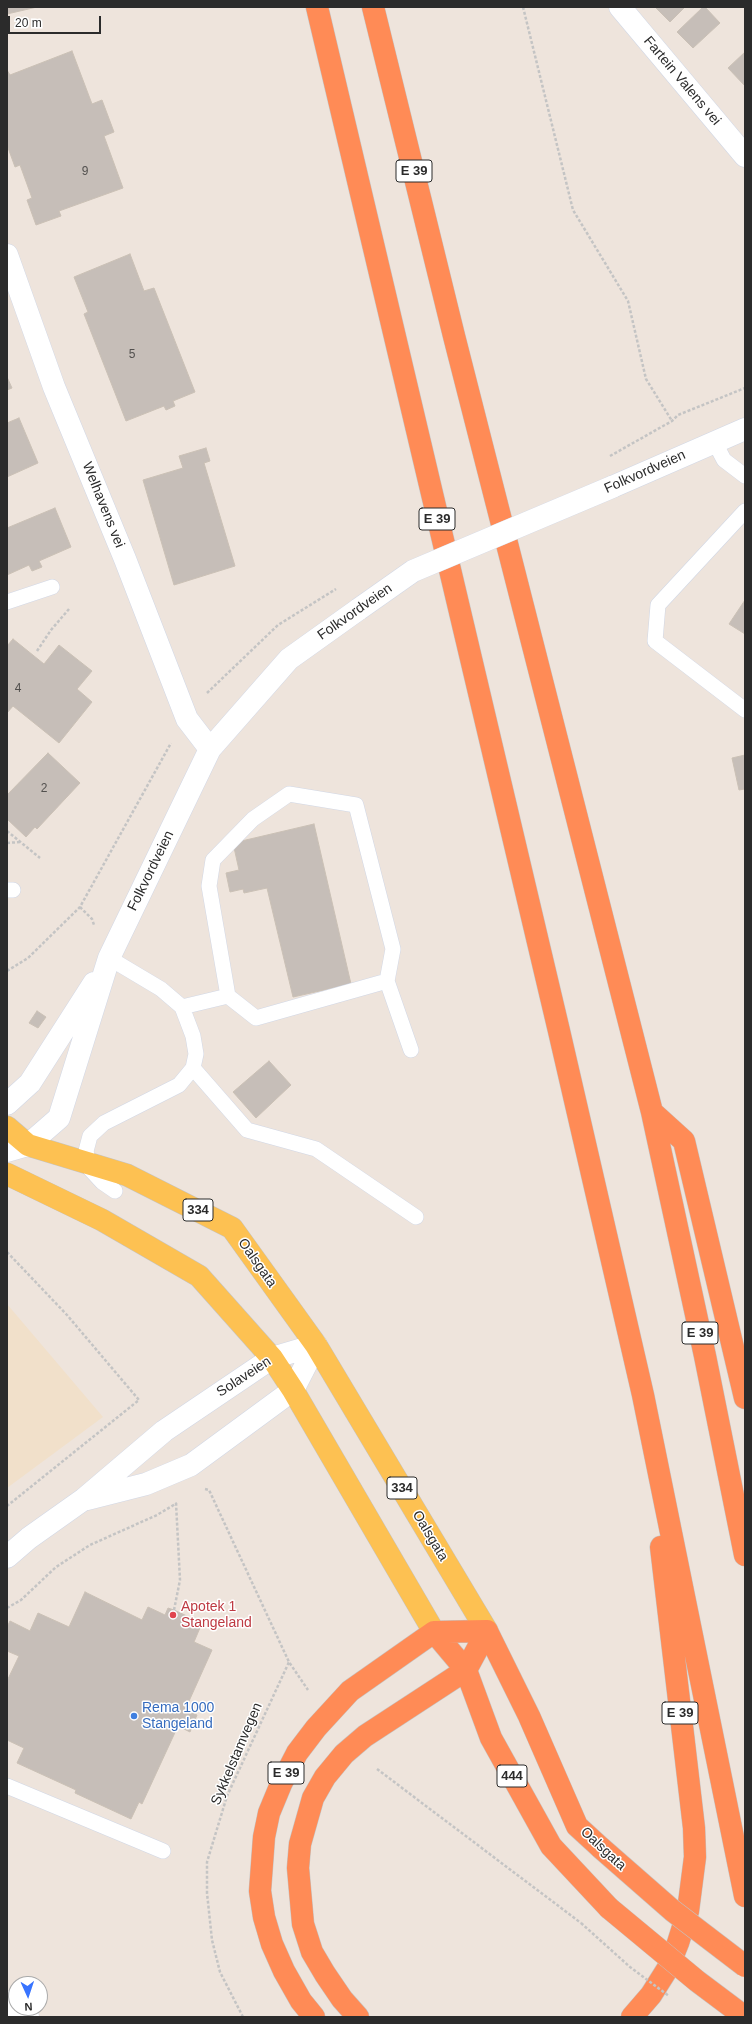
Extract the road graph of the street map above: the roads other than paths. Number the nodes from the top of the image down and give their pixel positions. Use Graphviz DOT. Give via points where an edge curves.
graph roads {
  1 [pos="317,7"];
  2 [pos="373,7"];
  3 [pos="620,7"];
  4 [pos="745,156"];
  5 [pos="7,255"];
  6 [pos="13,289"];
  7 [pos="745,429"];
  8 [pos="714,441"];
  9 [pos="745,476"];
  10 [pos="745,511"];
  11 [pos="52,587"];
  12 [pos="7,602"];
  13 [pos="745,710"];
  14 [pos="210,749"];
  15 [pos="110,958"];
  16 [pos="387,981"];
  17 [pos="228,996"];
  18 [pos="182,1007"];
  19 [pos="411,1050"];
  20 [pos="192,1068"];
  21 [pos="7,1104"];
  22 [pos="652,1112"];
  23 [pos="7,1126"];
  24 [pos="28,1145"];
  25 [pos="7,1151"];
  26 [pos="7,1174"];
  27 [pos="115,1191"];
  28 [pos="416,1217"];
  29 [pos="316,1345"];
  30 [pos="272,1358"];
  31 [pos="293,1390"];
  32 [pos="643,1395"];
  33 [pos="745,1398"];
  34 [pos="84,1499"];
  35 [pos="745,1555"];
  36 [pos="7,1557"];
  37 [pos="487,1631"];
  38 [pos="434,1632"];
  39 [pos="466,1670"];
  40 [pos="7,1786"];
  41 [pos="163,1852"];
  42 [pos="745,1896"];
  43 [pos="745,1966"];
  44 [pos="7,2002"];
  45 [pos="28,2017"];
  46 [pos="314,2017"];
  47 [pos="358,2017"];
  48 [pos="632,2017"];
  49 [pos="745,2017"];
  1 -- 32 [label="highway, E 39"];
  2 -- 22 [label="highway, E 39" via="456,344"];
  3 -- 4 [label="street, Fartein Valens vei"];
  5 -- 6 [label="street, Welhavens vei"];
  6 -- 14 [label="street, Welhavens vei" via="125,559 187,719"];
  7 -- 8 [label="street, Folkvordveien"];
  8 -- 9 [label="lane" via="724,460"];
  8 -- 14 [label="street, Folkvordveien, bridge" via="413,571 289,659"];
  10 -- 13 [label="lane" via="658,605 655,642"];
  11 -- 12 [label="lane"];
  14 -- 15 [label="street, Folkvordveien"];
  15 -- 18 [label="lane" via="160,989"];
  15 -- 21 [label="street, Folkvordveien" via="30,1082"];
  15 -- 24 [label="street, Folkvordveien" via="60,1118"];
  16 -- 17 [label="lane" via="256,1018"];
  16 -- 17 [label="lane" via="393,949 356,805 289,794 253,819 214,860 209,886"];
  16 -- 19 [label="lane"];
  17 -- 18 [label="lane"];
  18 -- 20 [label="lane" via="193,1036 196,1054"];
  20 -- 27 [label="lane" via="179,1085 104,1124 90,1136 86,1150 90,1169"];
  20 -- 28 [label="lane" via="247,1130 316,1149"];
  22 -- 33 [label="highway, E 39" via="684,1140"];
  22 -- 35 [label="highway, E 39"];
  23 -- 24 [label="main road, Oalsgata / 334"];
  24 -- 25 [label="street, Folkvordveien"];
  24 -- 29 [label="main road, Oalsgata / 334" via="127,1175 232,1228"];
  26 -- 30 [label="main road" via="102,1220 199,1276"];
  29 -- 30 [label="street, Solaveien"];
  29 -- 31 [label="street, Solaveien"];
  29 -- 37 [label="main road, Oalsgata / 334"];
  30 -- 31 [label="main road"];
  30 -- 34 [label="street, Solaveien" via="164,1431"];
  31 -- 34 [label="street, Solaveien" via="191,1465 146,1484"];
  31 -- 38 [label="main road"];
  32 -- 42 [label="highway, E 39"];
  32 -- 48 [label="highway, E 39" via="694,1821 695,1857 688,1911 678,1943 668,1968 652,1995"];
  34 -- 36 [label="street, Solaveien"];
  37 -- 38 [label="highway"];
  37 -- 39 [label="highway, E 39"];
  37 -- 43 [label="highway, Oalsgata, bridge" via="529,1716 577,1826 673,1911"];
  38 -- 39 [label="highway, 444"];
  38 -- 46 [label="highway, E 39" via="350,1691 321,1722 297,1753 269,1812 261,1861 260,1891 264,1916 272,1944 284,1971 300,2001"];
  39 -- 47 [label="highway, E 39" via="365,1736 344,1754 325,1777 313,1798 305,1822 298,1868 303,1924 312,1952 325,1974"];
  39 -- 49 [label="highway, 444, bridge" via="490,1738 551,1846 609,1908"];
  40 -- 41 [label="lane"];
  44 -- 45 [label="street"];
}
